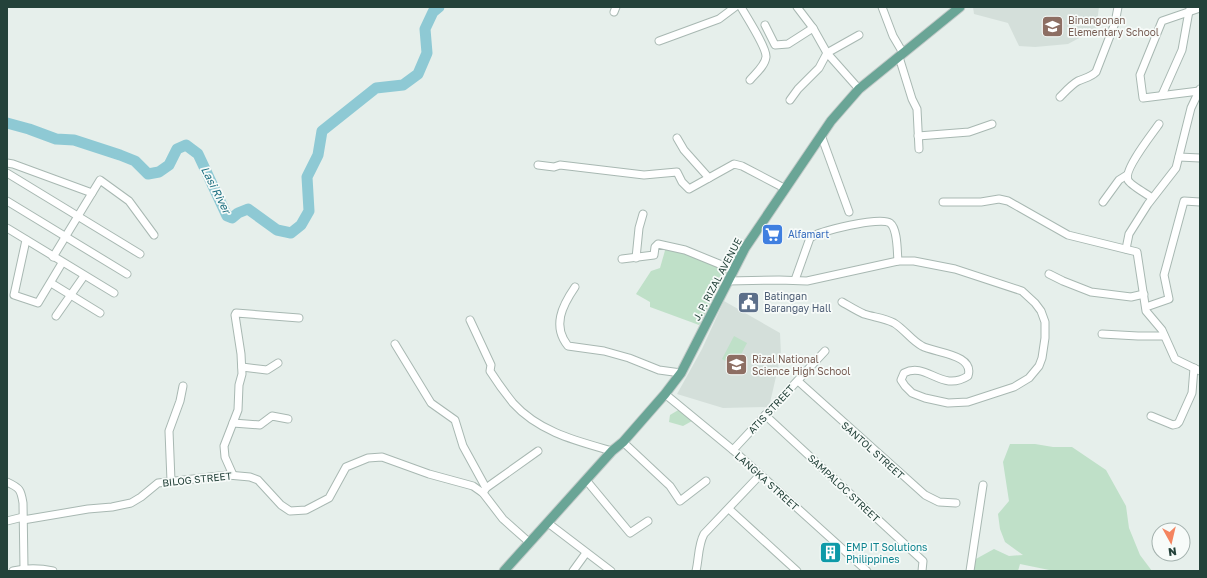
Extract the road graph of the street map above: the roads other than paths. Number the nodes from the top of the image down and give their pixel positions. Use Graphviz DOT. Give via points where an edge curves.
graph roads {
  1 [pos="734,7"];
  2 [pos="741,7"];
  3 [pos="797,7"];
  4 [pos="882,7"];
  5 [pos="960,7"];
  6 [pos="1118,7"];
  7 [pos="1200,8"];
  8 [pos="1189,11"];
  9 [pos="765,25"];
  10 [pos="813,28"];
  11 [pos="859,35"];
  12 [pos="659,41"];
  13 [pos="827,53"];
  14 [pos="901,55"];
  15 [pos="750,80"];
  16 [pos="859,88"];
  17 [pos="1200,91"];
  18 [pos="1162,96"];
  19 [pos="1060,97"];
  20 [pos="790,100"];
  21 [pos="992,124"];
  22 [pos="1159,124"];
  23 [pos="821,135"];
  24 [pos="918,136"];
  25 [pos="677,138"];
  26 [pos="919,149"];
  27 [pos="1179,157"];
  28 [pos="1200,158"];
  29 [pos="7,163"];
  30 [pos="538,165"];
  31 [pos="7,174"];
  32 [pos="1127,175"];
  33 [pos="709,178"];
  34 [pos="784,188"];
  35 [pos="92,193"];
  36 [pos="1152,198"];
  37 [pos="7,201"];
  38 [pos="943,202"];
  39 [pos="1103,202"];
  40 [pos="1200,202"];
  41 [pos="849,212"];
  42 [pos="643,214"];
  43 [pos="77,217"];
  44 [pos="7,228"];
  45 [pos="154,234"];
  46 [pos="65,236"];
  47 [pos="26,240"];
  48 [pos="1126,249"];
  49 [pos="140,254"];
  50 [pos="53,257"];
  51 [pos="636,258"];
  52 [pos="622,259"];
  53 [pos="898,261"];
  54 [pos="62,263"];
  55 [pos="734,270"];
  56 [pos="127,274"];
  57 [pos="1049,274"];
  58 [pos="84,276"];
  59 [pos="794,280"];
  60 [pos="728,281"];
  61 [pos="51,283"];
  62 [pos="575,287"];
  63 [pos="114,293"];
  64 [pos="1144,294"];
  65 [pos="71,295"];
  66 [pos="842,302"];
  67 [pos="1146,306"];
  68 [pos="100,313"];
  69 [pos="56,316"];
  70 [pos="299,318"];
  71 [pos="470,320"];
  72 [pos="1102,334"];
  73 [pos="1164,336"];
  74 [pos="395,344"];
  75 [pos="825,351"];
  76 [pos="278,363"];
  77 [pos="242,367"];
  78 [pos="1197,369"];
  79 [pos="681,373"];
  80 [pos="798,381"];
  81 [pos="183,386"];
  82 [pos="665,394"];
  83 [pos="765,415"];
  84 [pos="1151,416"];
  85 [pos="288,419"];
  86 [pos="233,423"];
  87 [pos="623,442"];
  88 [pos="733,450"];
  89 [pos="538,451"];
  90 [pos="612,451"];
  91 [pos="232,475"];
  92 [pos="760,475"];
  93 [pos="586,480"];
  94 [pos="171,481"];
  95 [pos="706,481"];
  96 [pos="7,482"];
  97 [pos="983,485"];
  98 [pos="484,490"];
  99 [pos="956,503"];
  100 [pos="729,509"];
  101 [pos="23,518"];
  102 [pos="7,521"];
  103 [pos="648,521"];
  104 [pos="548,523"];
  105 [pos="530,543"];
  106 [pos="586,553"];
  107 [pos="24,568"];
  108 [pos="14,571"];
  109 [pos="53,571"];
  110 [pos="504,571"];
  111 [pos="573,571"];
  112 [pos="611,571"];
  113 [pos="696,571"];
  114 [pos="797,571"];
  115 [pos="867,571"];
  116 [pos="922,571"];
  117 [pos="970,571"];
  1 -- 12 [label="street" via="719,19"];
  2 -- 15 [label="street" via="766,54 764,63"];
  3 -- 10 [label="street"];
  4 -- 14 [label="street"];
  5 -- 14 [label="main road, J. P. RIZAL AVENUE"];
  6 -- 19 [label="street" via="1116,23 1096,72 1078,81"];
  7 -- 8 [label="street"];
  8 -- 18 [label="street" via="1182,50"];
  8 -- 18 [label="street" via="1162,21 1140,74 1143,98"];
  9 -- 10 [label="street" via="775,45 788,44"];
  10 -- 13 [label="street"];
  11 -- 13 [label="street"];
  13 -- 16 [label="street"];
  13 -- 20 [label="street" via="819,68"];
  14 -- 16 [label="main road, J. P. RIZAL AVENUE"];
  14 -- 24 [label="street" via="917,109"];
  16 -- 23 [label="main road, J. P. RIZAL AVENUE"];
  17 -- 18 [label="street"];
  17 -- 27 [label="street" via="1191,108"];
  21 -- 24 [label="street" via="969,132"];
  22 -- 32 [label="street" via="1130,166"];
  23 -- 34 [label="main road, J. P. RIZAL AVENUE"];
  23 -- 41 [label="street"];
  24 -- 26 [label="street"];
  25 -- 33 [label="street" via="684,150"];
  27 -- 28 [label="street"];
  27 -- 36 [label="street" via="1176,168"];
  29 -- 35 [label="street"];
  30 -- 33 [label="street" via="560,165 644,175 677,172 689,189"];
  31 -- 43 [label="street"];
  32 -- 36 [label="street" via="1131,183"];
  32 -- 39 [label="street" via="1119,180"];
  33 -- 34 [label="street" via="734,164"];
  34 -- 55 [label="main road, J. P. RIZAL AVENUE" via="745,248"];
  35 -- 43 [label="street"];
  35 -- 45 [label="street" via="100,180 129,201"];
  36 -- 48 [label="street" via="1129,234"];
  37 -- 46 [label="street"];
  38 -- 48 [label="street" via="999,199 1008,201 1068,235"];
  40 -- 67 [label="street" via="1184,201 1164,275 1169,299"];
  42 -- 51 [label="street"];
  43 -- 46 [label="street"];
  43 -- 49 [label="street"];
  44 -- 47 [label="street"];
  46 -- 50 [label="street"];
  46 -- 56 [label="street"];
  47 -- 50 [label="street"];
  47 -- 61 [label="street" via="14,295 38,303"];
  48 -- 64 [label="street" via="1137,252"];
  50 -- 54 [label="street"];
  51 -- 52 [label="street"];
  51 -- 55 [label="street" via="654,255 658,244 685,250"];
  53 -- 59 [label="street" via="807,281"];
  53 -- 59 [label="street" via="895,233 890,223 851,224 814,234 810,238"];
  53 -- 66 [label="street" via="955,269 1022,291 1041,311 1045,322 1039,366 1029,378 1014,387 968,402 948,403 925,398 905,386 901,380 904,372 917,369 943,380 960,380 968,376 969,367 957,356 922,346 893,322 863,313"];
  54 -- 58 [label="street"];
  54 -- 61 [label="street"];
  55 -- 60 [label="main road, J. P. RIZAL AVENUE"];
  57 -- 64 [label="street" via="1091,292 1131,297"];
  58 -- 63 [label="street"];
  58 -- 65 [label="street"];
  59 -- 60 [label="street"];
  60 -- 79 [label="main road, J. P. RIZAL AVENUE"];
  61 -- 65 [label="street"];
  62 -- 79 [label="street" via="561,312 560,333 568,346 604,351 658,370"];
  64 -- 67 [label="street"];
  65 -- 68 [label="street"];
  65 -- 69 [label="street"];
  67 -- 73 [label="street" via="1146,312"];
  70 -- 77 [label="street" via="236,313"];
  71 -- 90 [label="street" via="491,365 490,371 518,408 541,427"];
  72 -- 73 [label="street"];
  73 -- 78 [label="street" via="1174,359"];
  74 -- 98 [label="street" via="431,403 455,420 463,446"];
  75 -- 80 [label="street, ATIS STREET"];
  76 -- 77 [label="street" via="266,370"];
  77 -- 86 [label="street" via="238,410"];
  78 -- 84 [label="street" via="1192,393 1179,422 1173,425"];
  79 -- 82 [label="main road, J. P. RIZAL AVENUE"];
  80 -- 83 [label="street, ATIS STREET"];
  80 -- 99 [label="street, SANTOL STREET" via="925,495 939,502"];
  81 -- 94 [label="street" via="169,431"];
  82 -- 87 [label="main road, J. P. RIZAL AVENUE"];
  82 -- 88 [label="street, LANGKA STREET"];
  83 -- 88 [label="street, ATIS STREET"];
  83 -- 116 [label="street, SAMPALOC STREET" via="923,561"];
  85 -- 86 [label="street" via="272,416 260,425"];
  86 -- 91 [label="street" via="224,446"];
  87 -- 90 [label="main road, J. P. RIZAL AVENUE"];
  87 -- 95 [label="street" via="670,486 680,501"];
  88 -- 92 [label="street, LANGKA STREET"];
  89 -- 98 [label="street"];
  90 -- 93 [label="main road, J. P. RIZAL AVENUE"];
  91 -- 94 [label="street, BILOG STREET"];
  91 -- 98 [label="street, BILOG STREET" via="258,480 290,511 306,510 329,498 346,467 368,458 382,457"];
  92 -- 100 [label="street"];
  92 -- 115 [label="street, LANGKA STREET"];
  93 -- 103 [label="street" via="630,533"];
  93 -- 104 [label="main road, J. P. RIZAL AVENUE"];
  94 -- 101 [label="street, BILOG STREET" via="158,483 130,503"];
  96 -- 101 [label="street" via="19,488 22,493"];
  97 -- 117 [label="street"];
  98 -- 105 [label="street" via="502,519"];
  100 -- 113 [label="street" via="704,534 699,543"];
  100 -- 114 [label="street"];
  101 -- 102 [label="street, BILOG STREET"];
  101 -- 107 [label="street"];
  104 -- 105 [label="main road, J. P. RIZAL AVENUE"];
  104 -- 106 [label="street"];
  105 -- 110 [label="main road, J. P. RIZAL AVENUE"];
  106 -- 111 [label="street"];
  106 -- 112 [label="street"];
  107 -- 108 [label="street"];
  107 -- 109 [label="street"];
}
